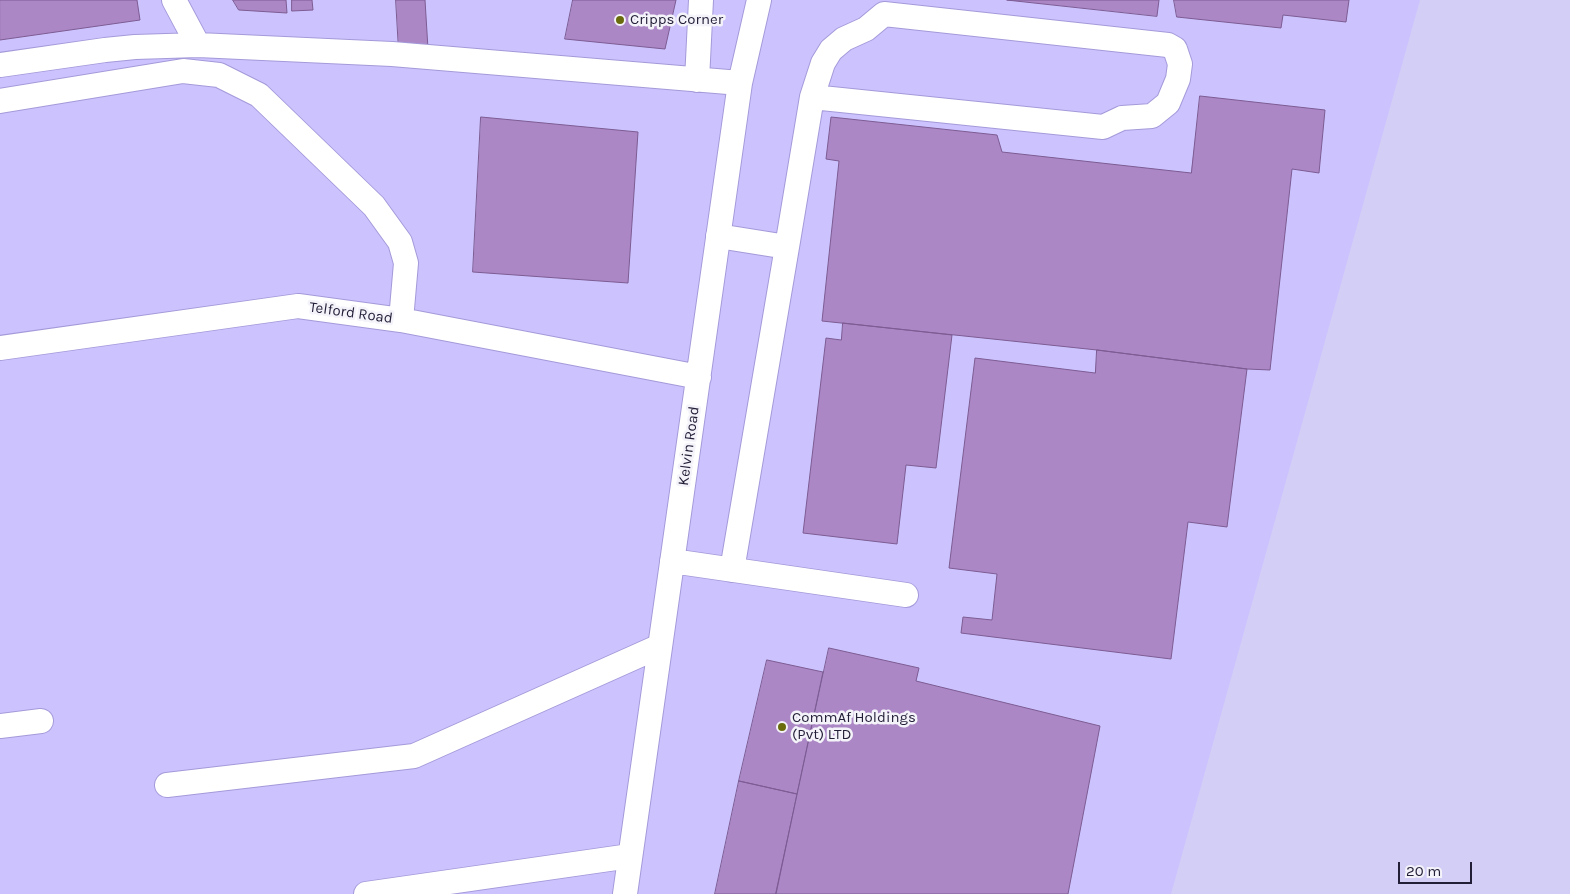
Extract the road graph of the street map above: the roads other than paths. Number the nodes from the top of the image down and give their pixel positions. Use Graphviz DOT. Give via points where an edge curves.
graph roads {
  1 [pos="174,0"];
  2 [pos="701,0"];
  3 [pos="759,0"];
  4 [pos="198,45"];
  5 [pos="0,65"];
  6 [pos="697,80"];
  7 [pos="740,83"];
  8 [pos="812,96"];
  9 [pos="0,101"];
  10 [pos="718,236"];
  11 [pos="787,247"];
  12 [pos="401,320"];
  13 [pos="0,348"];
  14 [pos="699,377"];
  15 [pos="672,561"];
  16 [pos="732,570"];
  17 [pos="906,595"];
  18 [pos="660,646"];
  19 [pos="41,721"];
  20 [pos="0,726"];
  21 [pos="168,785"];
  22 [pos="630,856"];
  23 [pos="366,894"];
  24 [pos="625,894"];
  1 -- 4 [label="street"];
  2 -- 6 [label="street"];
  3 -- 7 [label="street, Kelvin Road"];
  4 -- 5 [label="street" via="105,50"];
  4 -- 6 [label="street" via="392,54"];
  6 -- 7 [label="street"];
  7 -- 10 [label="street, Kelvin Road"];
  8 -- 8 [label="street" via="831,50 884,14 1168,45 1175,49 1180,64 1168,103 1152,116 1122,118 1103,127"];
  8 -- 11 [label="street"];
  9 -- 12 [label="street" via="183,71 219,75 258,95 374,206 400,242 406,263"];
  10 -- 11 [label="street"];
  10 -- 14 [label="street, Kelvin Road"];
  11 -- 16 [label="street"];
  12 -- 13 [label="street, Telford Road" via="298,306"];
  12 -- 14 [label="street, Telford Road"];
  14 -- 15 [label="street, Kelvin Road"];
  15 -- 16 [label="street"];
  15 -- 18 [label="street, Kelvin Road"];
  16 -- 17 [label="street"];
  18 -- 21 [label="street" via="414,756"];
  18 -- 22 [label="street, Kelvin Road"];
  19 -- 20 [label="street"];
  22 -- 23 [label="street"];
  22 -- 24 [label="street, Kelvin Road"];
}
